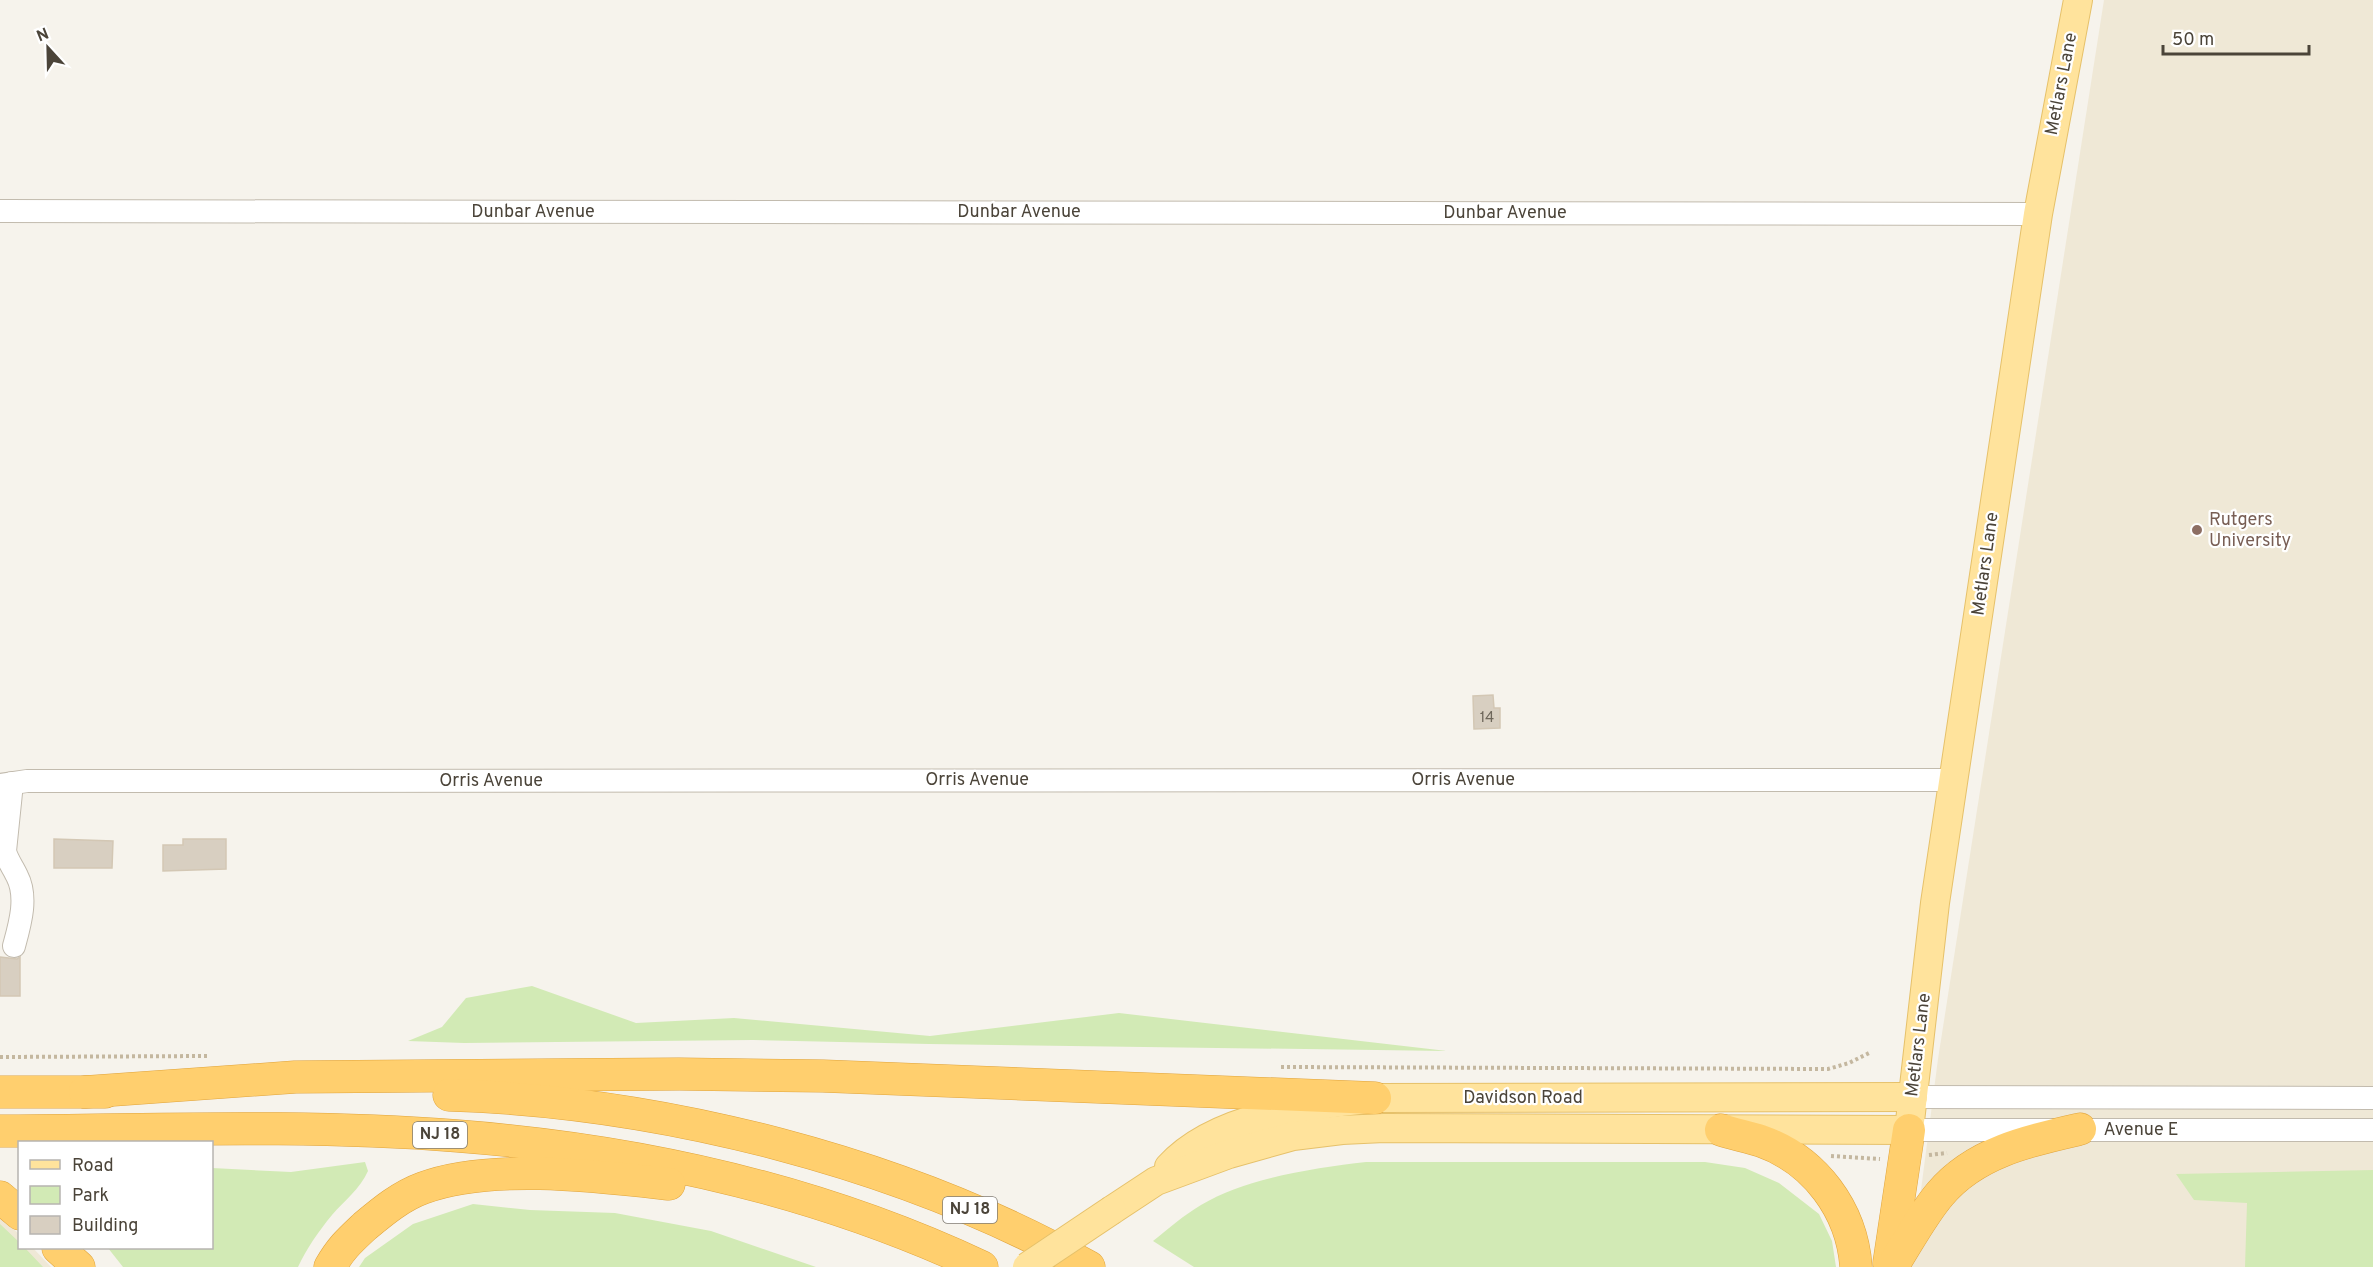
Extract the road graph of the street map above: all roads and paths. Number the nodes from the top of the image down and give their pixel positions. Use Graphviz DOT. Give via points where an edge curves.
graph roads {
  1 [pos="2078,0"];
  2 [pos="0,211"];
  3 [pos="2038,214"];
  4 [pos="1953,780"];
  5 [pos="6,784"];
  6 [pos="14,946"];
  7 [pos="0,1092"];
  8 [pos="85,1092"];
  9 [pos="1913,1097"];
  10 [pos="1375,1098"];
  11 [pos="2373,1098"];
  12 [pos="2080,1129"];
  13 [pos="1721,1130"];
  14 [pos="1909,1130"];
  15 [pos="0,1131"];
  16 [pos="2373,1131"];
  17 [pos="1824,1155"];
  18 [pos="1882,1159"];
  19 [pos="1156,1181"];
  20 [pos="0,1197"];
  21 [pos="18,1212"];
  22 [pos="870,1221"];
  23 [pos="59,1249"];
  24 [pos="79,1267"];
  25 [pos="330,1267"];
  26 [pos="982,1267"];
  27 [pos="1027,1267"];
  28 [pos="1089,1267"];
  29 [pos="1856,1267"];
  30 [pos="1890,1267"];
  1 -- 3 [label="main road, Metlars Lane"];
  2 -- 3 [label="street, Dunbar Avenue"];
  3 -- 4 [label="main road, Metlars Lane"];
  4 -- 5 [label="street, Orris Avenue"];
  4 -- 9 [label="main road, Metlars Lane"];
  5 -- 6 [label="street" via="5,851 20,883 22,902"];
  7 -- 8 [label="highway, NJ 18"];
  8 -- 10 [label="highway" via="295,1077 679,1074"];
  8 -- 28 [label="highway, NJ 18" via="460,1095 646,1115 734,1133 846,1164 970,1210"];
  9 -- 10 [label="main road, Davidson Road"];
  9 -- 11 [label="street, Avenue E"];
  9 -- 14 [label="main road, Metlars Lane"];
  10 -- 19 [label="main road, Davidson Road" via="1288,1109 1238,1126 1182,1153"];
  12 -- 14 [label="street, Avenue E"];
  12 -- 16 [label="street, Avenue E"];
  12 -- 30 [label="highway" via="2032,1140 1971,1167 1940,1194"];
  13 -- 14 [label="main road, Davidson Road"];
  13 -- 19 [label="main road, Davidson Road" via="1342,1130 1261,1144"];
  13 -- 29 [label="highway" via="1784,1152 1815,1174 1845,1220"];
  14 -- 30 [label="highway"];
  15 -- 22 [label="highway, NJ 18" via="328,1130 457,1136 570,1147 682,1167 780,1191"];
  17 -- 18 [label="path"];
  19 -- 27 [label="main road, Davidson Road, bridge"];
  20 -- 21 [label="highway"];
  22 -- 25 [label="highway" via="682,1185 617,1178 478,1176 422,1189 399,1200 341,1247"];
  22 -- 26 [label="highway, NJ 18"];
  23 -- 24 [label="highway"];
}
